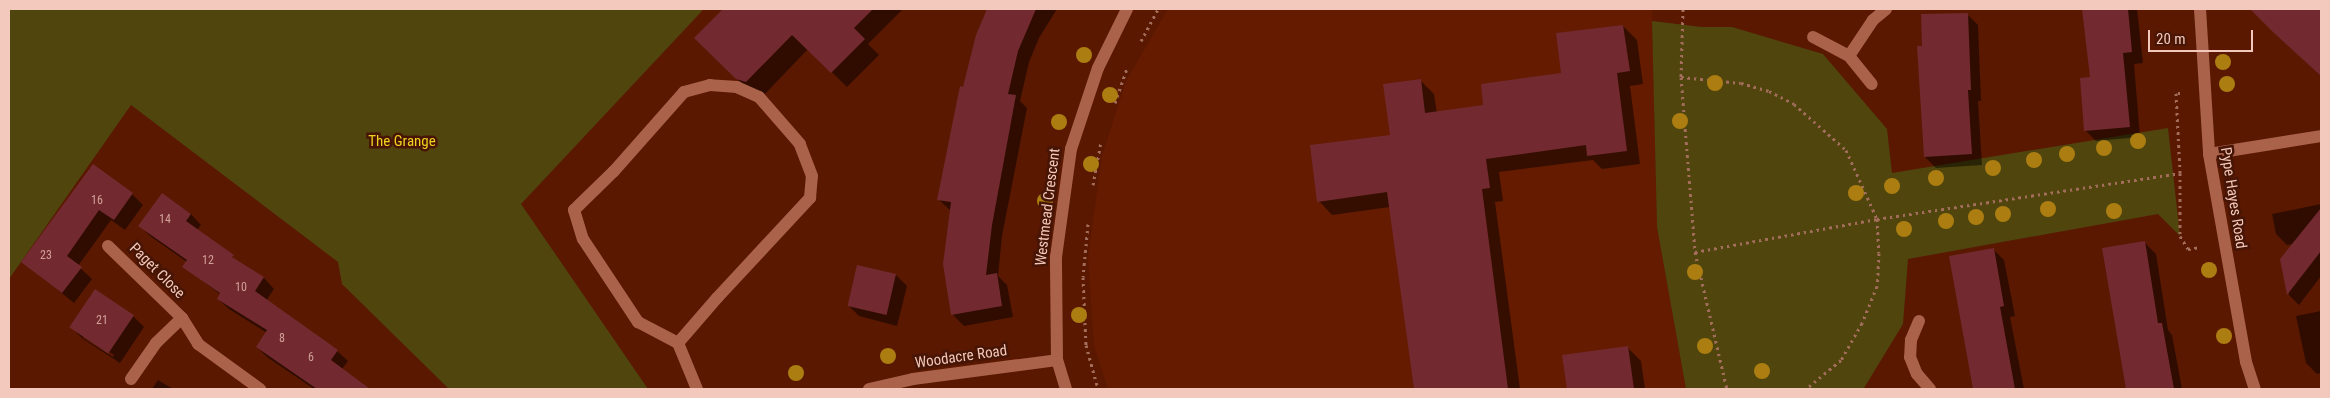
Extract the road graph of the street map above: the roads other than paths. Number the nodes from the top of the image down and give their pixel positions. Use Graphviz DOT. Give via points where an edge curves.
graph roads {
  1 [pos="1127,9"];
  2 [pos="1886,9"];
  3 [pos="2200,9"];
  4 [pos="1813,37"];
  5 [pos="1849,56"];
  6 [pos="1872,84"];
  7 [pos="2321,136"];
  8 [pos="2210,154"];
  9 [pos="108,246"];
  10 [pos="182,318"];
  11 [pos="1919,321"];
  12 [pos="678,343"];
  13 [pos="1057,360"];
  14 [pos="131,379"];
  15 [pos="260,389"];
  16 [pos="697,389"];
  17 [pos="869,389"];
  18 [pos="1066,389"];
  19 [pos="1930,389"];
  20 [pos="2254,389"];
  1 -- 13 [label="street, Westmead Crescent" via="1098,68 1070,149 1056,257"];
  2 -- 5 [label="street" via="1873,20"];
  3 -- 8 [label="street, Pype Hayes Road"];
  4 -- 5 [label="street"];
  5 -- 6 [label="street"];
  7 -- 8 [label="street"];
  8 -- 20 [label="street, Pype Hayes Road" via="2246,362"];
  9 -- 10 [label="street, Paget Close"];
  10 -- 14 [label="street, Paget Close" via="156,343"];
  10 -- 15 [label="street, Paget Close" via="198,344"];
  11 -- 19 [label="street" via="1911,340 1910,357 1917,374"];
  12 -- 12 [label="street" via="638,322 583,239 574,210 614,171 684,92 710,85 737,87 759,97 800,144 812,176 810,198"];
  12 -- 16 [label="street"];
  13 -- 17 [label="street, Woodacre Road" via="913,379"];
  13 -- 18 [label="street, Westmead Crescent"];
}
